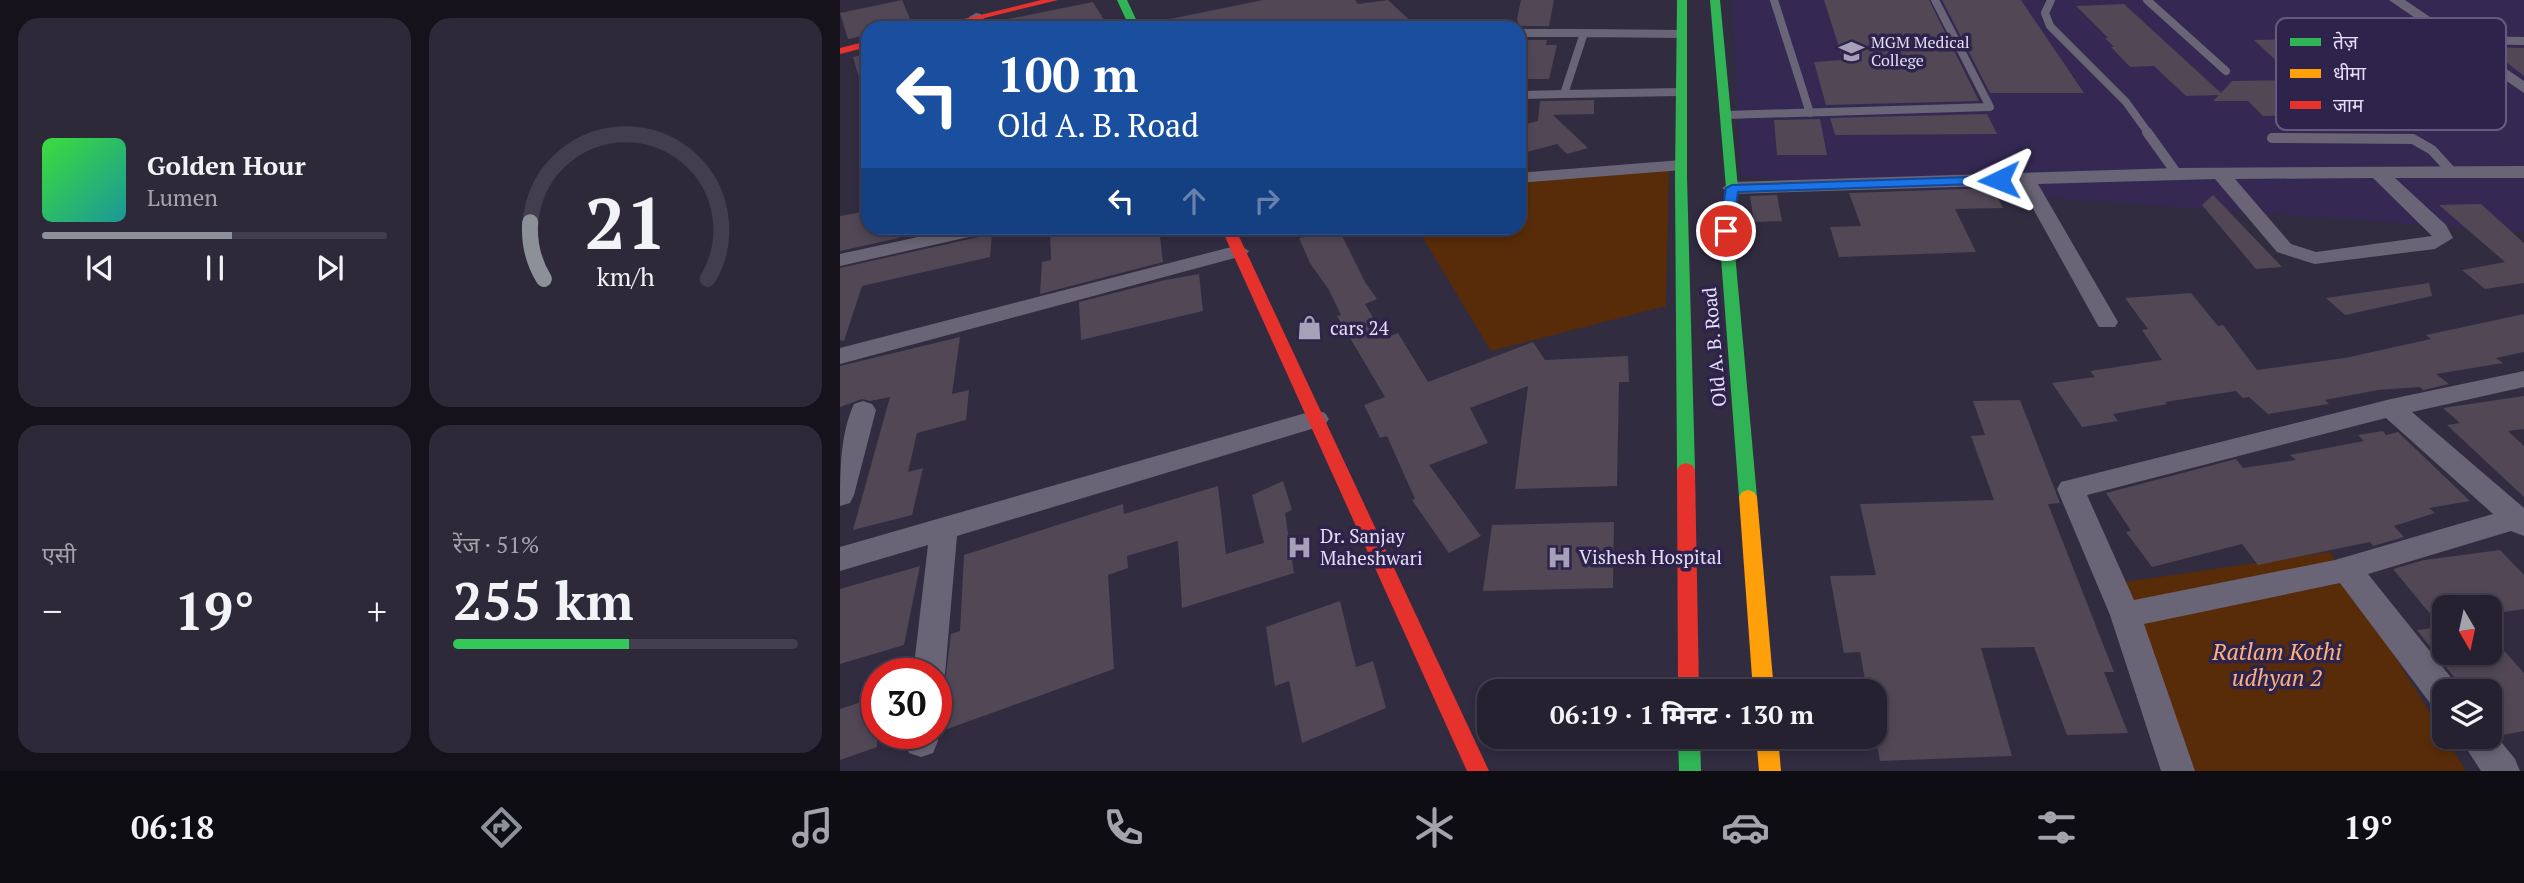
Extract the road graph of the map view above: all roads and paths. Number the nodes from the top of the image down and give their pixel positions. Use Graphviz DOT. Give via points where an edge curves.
graph roads {
  1 [pos="1053,0"];
  2 [pos="1122,0"];
  3 [pos="1682,0"];
  4 [pos="1715,0"];
  5 [pos="1774,0"];
  6 [pos="1936,0"];
  7 [pos="2051,0"];
  8 [pos="2147,0"];
  9 [pos="2396,0"];
  10 [pos="2423,18"];
  11 [pos="985,21"];
  12 [pos="1132,21"];
  13 [pos="1526,33"];
  14 [pos="1584,33"];
  15 [pos="1682,34"];
  16 [pos="2506,41"];
  17 [pos="2524,41"];
  18 [pos="861,46"];
  19 [pos="840,51"];
  20 [pos="2226,71"];
  21 [pos="2506,75"];
  22 [pos="2524,88"];
  23 [pos="1681,92"];
  24 [pos="1564,94"];
  25 [pos="1526,95"];
  26 [pos="1811,113"];
  27 [pos="1726,116"];
  28 [pos="2272,138"];
  29 [pos="1682,165"];
  30 [pos="2452,172"];
  31 [pos="2524,172"];
  32 [pos="2378,173"];
  33 [pos="2178,174"];
  34 [pos="2221,175"];
  35 [pos="1526,177"];
  36 [pos="2026,179"];
  37 [pos="1732,188"];
  38 [pos="952,235"];
  39 [pos="1230,235"];
  40 [pos="1238,251"];
  41 [pos="840,260"];
  42 [pos="2107,322"];
  43 [pos="840,356"];
  44 [pos="2524,379"];
  45 [pos="2391,408"];
  46 [pos="863,410"];
  47 [pos="1316,419"];
  48 [pos="840,495"];
  49 [pos="2520,522"];
  50 [pos="944,528"];
  51 [pos="840,559"];
  52 [pos="2347,569"];
  53 [pos="2125,615"];
  54 [pos="931,658"];
  55 [pos="1689,679"];
  56 [pos="1763,679"];
  57 [pos="2432,679"];
  58 [pos="1689,749"];
  59 [pos="1769,749"];
  60 [pos="2486,749"];
  61 [pos="1478,771"];
  62 [pos="1690,771"];
  63 [pos="1770,771"];
  64 [pos="2178,771"];
  65 [pos="2503,771"];
  1 -- 11 [label="main road"];
  2 -- 12 [label="main road"];
  3 -- 15 [label="main road, Old A. B. Road"];
  4 -- 27 [label="main road, Old A. B. Road"];
  5 -- 26 [label="lane"];
  6 -- 26 [label="lane" via="1990,107"];
  7 -- 33 [label="lane" via="2045,13 2050,26 2126,102"];
  8 -- 20 [label="lane"];
  9 -- 10 [label="street"];
  13 -- 14 [label="lane"];
  14 -- 15 [label="lane"];
  14 -- 24 [label="lane"];
  15 -- 23 [label="main road, Old A. B. Road"];
  16 -- 17 [label="lane"];
  18 -- 19 [label="main road"];
  21 -- 22 [label="street"];
  23 -- 24 [label="lane"];
  23 -- 29 [label="main road, Old A. B. Road"];
  24 -- 25 [label="lane"];
  26 -- 27 [label="lane"];
  27 -- 37 [label="main road, Old A. B. Road"];
  28 -- 30 [label="lane" via="2413,138"];
  29 -- 35 [label="lane"];
  29 -- 55 [label="main road, Old A. B. Road"];
  30 -- 31 [label="street"];
  30 -- 32 [label="street"];
  32 -- 34 [label="street"];
  32 -- 34 [label="street" via="2439,229 2443,238 2435,243 2315,258 2297,254 2284,248"];
  33 -- 34 [label="street"];
  33 -- 36 [label="street"];
  36 -- 37 [label="street"];
  36 -- 42 [label="street"];
  37 -- 56 [label="main road, Old A. B. Road" via="1726,231"];
  38 -- 41 [label="street"];
  39 -- 40 [label="main road"];
  40 -- 43 [label="street"];
  40 -- 47 [label="main road"];
  44 -- 45 [label="street"];
  45 -- 49 [label="street"];
  45 -- 53 [label="street" via="2071,489"];
  46 -- 48 [label="street"];
  47 -- 50 [label="street"];
  47 -- 61 [label="main road"];
  49 -- 52 [label="street"];
  50 -- 51 [label="street"];
  50 -- 54 [label="street"];
  52 -- 53 [label="street"];
  52 -- 57 [label="street"];
  53 -- 64 [label="street"];
  58 -- 62 [label="main road"];
  59 -- 63 [label="main road"];
  60 -- 65 [label="street"];
}
